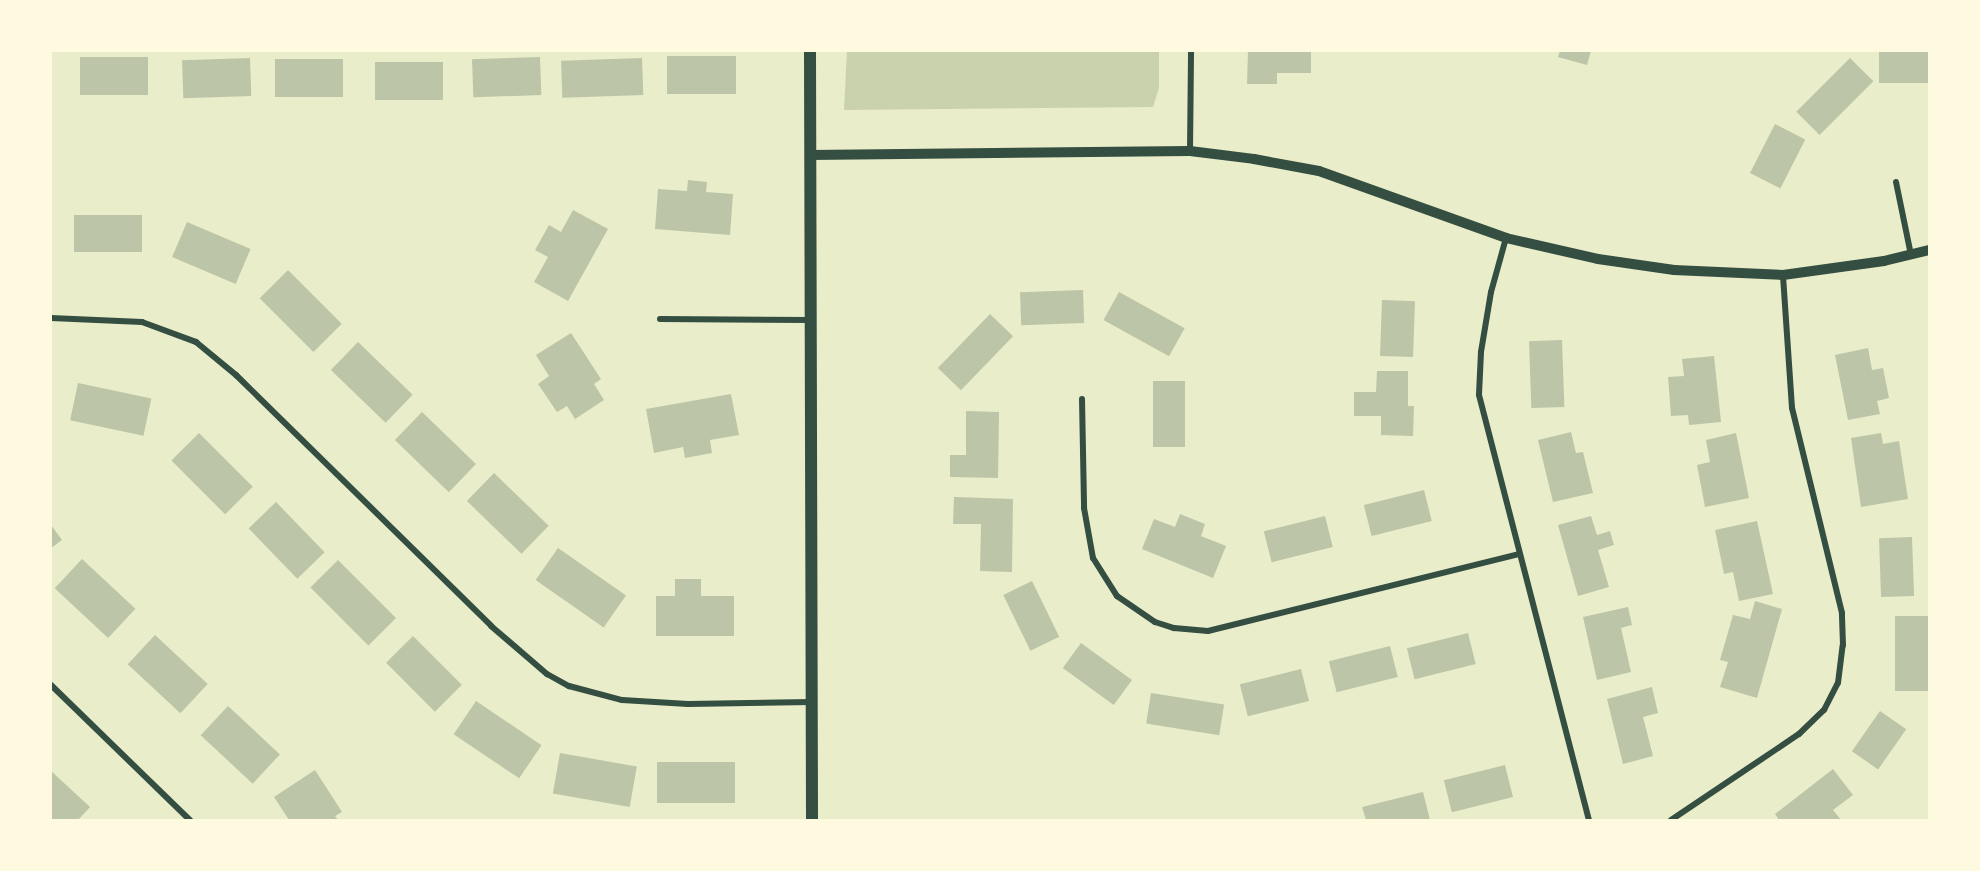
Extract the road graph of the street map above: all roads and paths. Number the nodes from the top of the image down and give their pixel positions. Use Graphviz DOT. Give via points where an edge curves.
graph roads {
  1 [pos="810,51"];
  2 [pos="1191,51"];
  3 [pos="1190,152"];
  4 [pos="810,155"];
  5 [pos="1896,182"];
  6 [pos="1506,238"];
  7 [pos="1929,250"];
  8 [pos="1911,255"];
  9 [pos="1783,275"];
  10 [pos="51,318"];
  11 [pos="660,319"];
  12 [pos="811,320"];
  13 [pos="1082,399"];
  14 [pos="1518,554"];
  15 [pos="51,685"];
  16 [pos="812,702"];
  17 [pos="190,820"];
  18 [pos="812,820"];
  19 [pos="1589,820"];
  20 [pos="1671,820"];
  1 -- 4 [label="main road"];
  2 -- 3 [label="street"];
  3 -- 4 [label="street"];
  3 -- 6 [label="street" via="1319,171"];
  4 -- 12 [label="main road"];
  5 -- 8 [label="street"];
  6 -- 9 [label="street" via="1598,259 1674,270"];
  6 -- 14 [label="street" via="1491,292 1479,395"];
  7 -- 8 [label="street"];
  8 -- 9 [label="street"];
  9 -- 20 [label="street" via="1792,408 1842,613 1838,683 1824,710 1799,734"];
  10 -- 16 [label="street" via="142,322 196,342 236,375 490,626 547,674 569,686 594,695 633,701"];
  11 -- 12 [label="street"];
  12 -- 16 [label="main road"];
  13 -- 14 [label="street" via="1084,508 1093,558 1118,596 1155,622 1208,631"];
  14 -- 19 [label="street"];
  15 -- 17 [label="street"];
  16 -- 18 [label="main road"];
}
